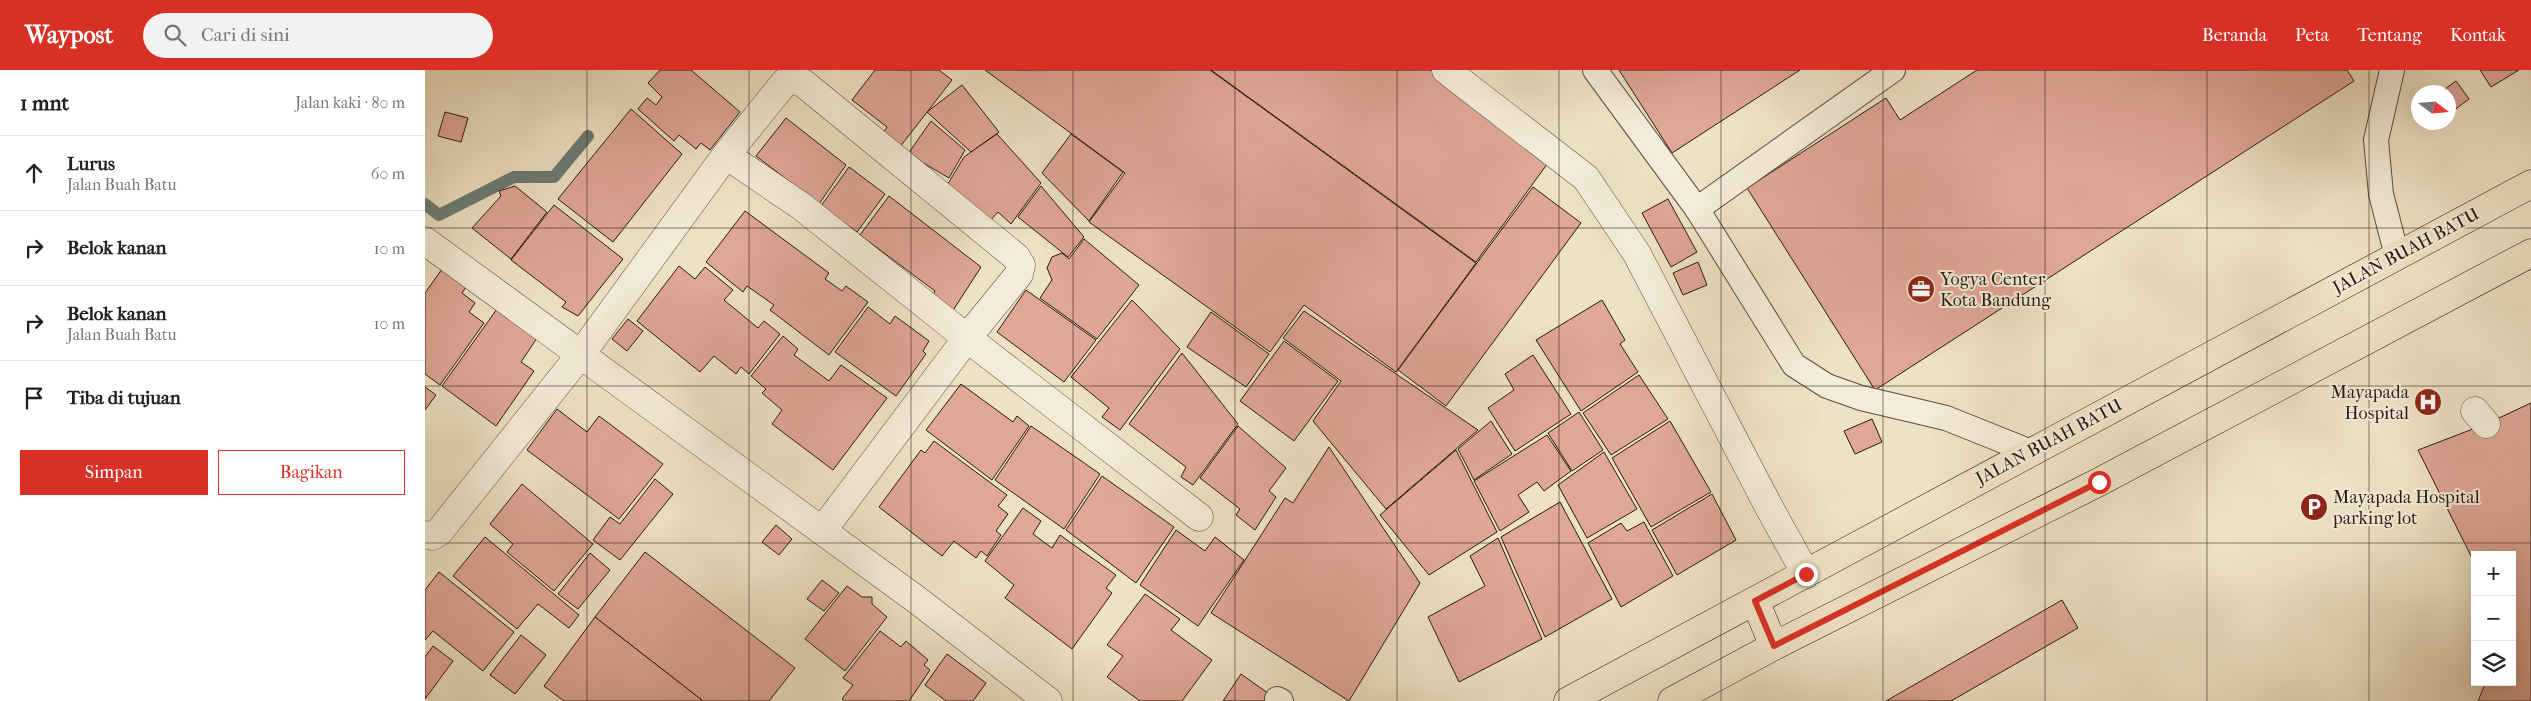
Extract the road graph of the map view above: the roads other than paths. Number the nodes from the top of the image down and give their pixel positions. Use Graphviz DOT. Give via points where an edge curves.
graph roads {
  1 [pos="1446,70"];
  2 [pos="1595,70"];
  3 [pos="1893,70"];
  4 [pos="2392,70"];
  5 [pos="726,155"];
  6 [pos="2531,184"];
  7 [pos="1697,209"];
  8 [pos="425,240"];
  9 [pos="2531,252"];
  10 [pos="2397,256"];
  11 [pos="967,338"];
  12 [pos="581,354"];
  13 [pos="2031,452"];
  14 [pos="1199,517"];
  15 [pos="822,531"];
  16 [pos="425,535"];
  17 [pos="1806,574"];
  18 [pos="1755,601"];
  19 [pos="1774,646"];
  20 [pos="1048,701"];
  21 [pos="1567,701"];
  22 [pos="1672,701"];
  1 -- 17 [label="street" via="1586,178 1637,254"];
  2 -- 7 [label="lane"];
  3 -- 7 [label="lane"];
  4 -- 10 [label="lane" via="2376,140 2381,194"];
  5 -- 11 [label="street" via="801,206"];
  5 -- 11 [label="street" via="785,82 794,80 803,84 1017,257 1021,265 1019,274"];
  5 -- 12 [label="street"];
  6 -- 10 [label="main road, JALAN BUAH BATU"];
  7 -- 13 [label="lane" via="1794,365 1827,386 1861,398 1946,418"];
  8 -- 12 [label="street"];
  9 -- 19 [label="main road" via="2099,482"];
  10 -- 13 [label="main road, JALAN BUAH BATU"];
  11 -- 14 [label="street"];
  11 -- 15 [label="street"];
  12 -- 15 [label="street"];
  12 -- 16 [label="street" via="439,532"];
  13 -- 17 [label="main road, JALAN BUAH BATU"];
  15 -- 20 [label="street"];
  17 -- 18 [label="main road, JALAN BUAH BATU"];
  18 -- 19 [label="main road"];
  18 -- 21 [label="main road, JALAN BUAH BATU"];
  19 -- 22 [label="main road"];
}
